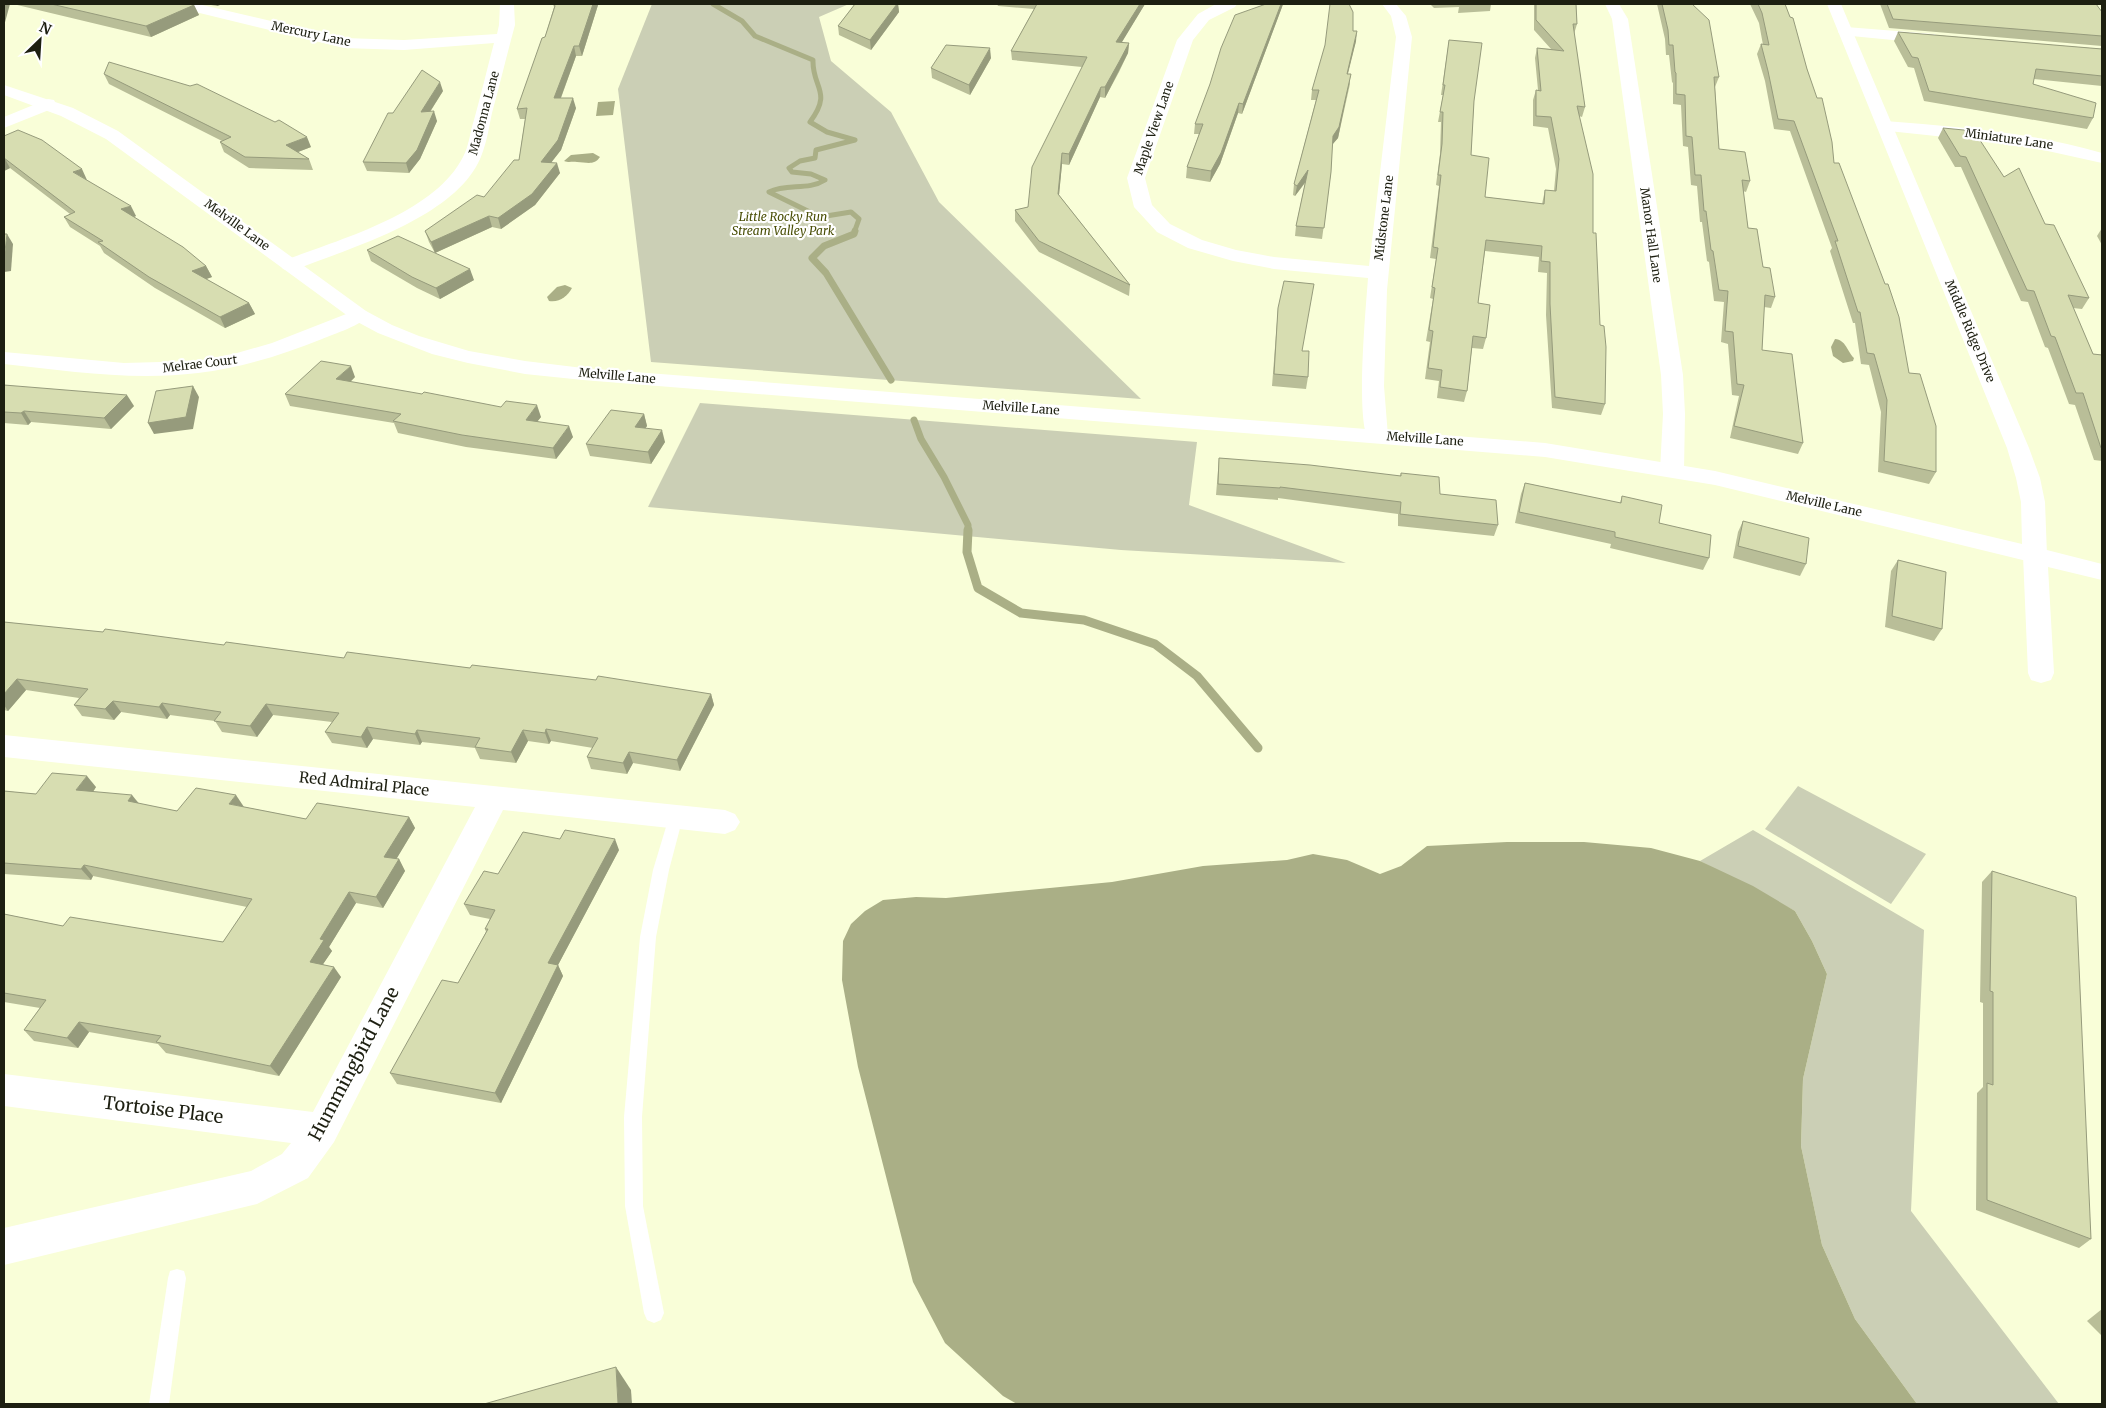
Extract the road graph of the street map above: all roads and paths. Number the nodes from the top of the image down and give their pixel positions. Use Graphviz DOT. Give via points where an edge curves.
graph roads {
  1 [pos="180,4"];
  2 [pos="507,4"];
  3 [pos="1230,4"];
  4 [pos="1389,4"];
  5 [pos="1612,4"];
  6 [pos="1834,4"];
  7 [pos="1846,32"];
  8 [pos="504,38"];
  9 [pos="1949,40"];
  10 [pos="4,90"];
  11 [pos="48,104"];
  12 [pos="4,123"];
  13 [pos="1885,126"];
  14 [pos="2102,158"];
  15 [pos="290,265"];
  16 [pos="1377,273"];
  17 [pos="358,315"];
  18 [pos="4,358"];
  19 [pos="1377,436"];
  20 [pos="1672,470"];
  21 [pos="2035,555"];
  22 [pos="2102,572"];
  23 [pos="2041,673"];
  24 [pos="4,746"];
  25 [pos="495,797"];
  26 [pos="676,817"];
  27 [pos="725,822"];
  28 [pos="4,1090"];
  29 [pos="322,1130"];
  30 [pos="4,1246"];
  31 [pos="177,1278"];
  32 [pos="654,1313"];
  33 [pos="159,1404"];
  1 -- 8 [label="street, Mercury Lane" via="362,45"];
  2 -- 8 [label="street, Madonna Lane"];
  3 -- 16 [label="street, Maple View Lane" via="1197,21 1185,40 1136,178 1141,204 1160,226 1211,250 1250,259"];
  4 -- 16 [label="street, Midstone Lane" via="1398,16 1404,37"];
  5 -- 20 [label="street, Manor Hall Lane" via="1620,19 1672,375"];
  6 -- 7 [label="street, Middle Ridge Drive"];
  7 -- 9 [label="street"];
  7 -- 13 [label="street, Middle Ridge Drive"];
  8 -- 15 [label="street, Madonna Lane" via="473,155 461,178 440,197 408,216"];
  10 -- 11 [label="street, Melville Lane"];
  11 -- 12 [label="street"];
  11 -- 15 [label="street, Melville Lane" via="112,135"];
  13 -- 14 [label="street, Miniature Lane" via="2025,138"];
  13 -- 21 [label="street, Middle Ridge Drive" via="2018,448 2033,502"];
  15 -- 17 [label="street, Melville Lane"];
  16 -- 19 [label="street, Midstone Lane" via="1373,371 1373,415"];
  17 -- 18 [label="street, Melrae Court" via="284,347 244,359 195,367 156,370"];
  17 -- 19 [label="street, Melville Lane" via="419,344 461,356 528,368"];
  19 -- 20 [label="street, Melville Lane" via="1545,450"];
  20 -- 21 [label="street, Melville Lane"];
  21 -- 22 [label="street, Melville Lane"];
  21 -- 23 [label="street, Middle Ridge Drive"];
  24 -- 25 [label="street, Red Admiral Place"];
  25 -- 26 [label="street, Red Admiral Place"];
  25 -- 29 [label="street, Hummingbird Lane"];
  26 -- 27 [label="street, Red Admiral Place"];
  26 -- 32 [label="lane" via="661,870 648,937 633,1117 634,1206"];
  28 -- 29 [label="street, Tortoise Place"];
  29 -- 30 [label="street, Hummingbird Lane" via="295,1166 257,1187"];
  31 -- 33 [label="lane"];
}
